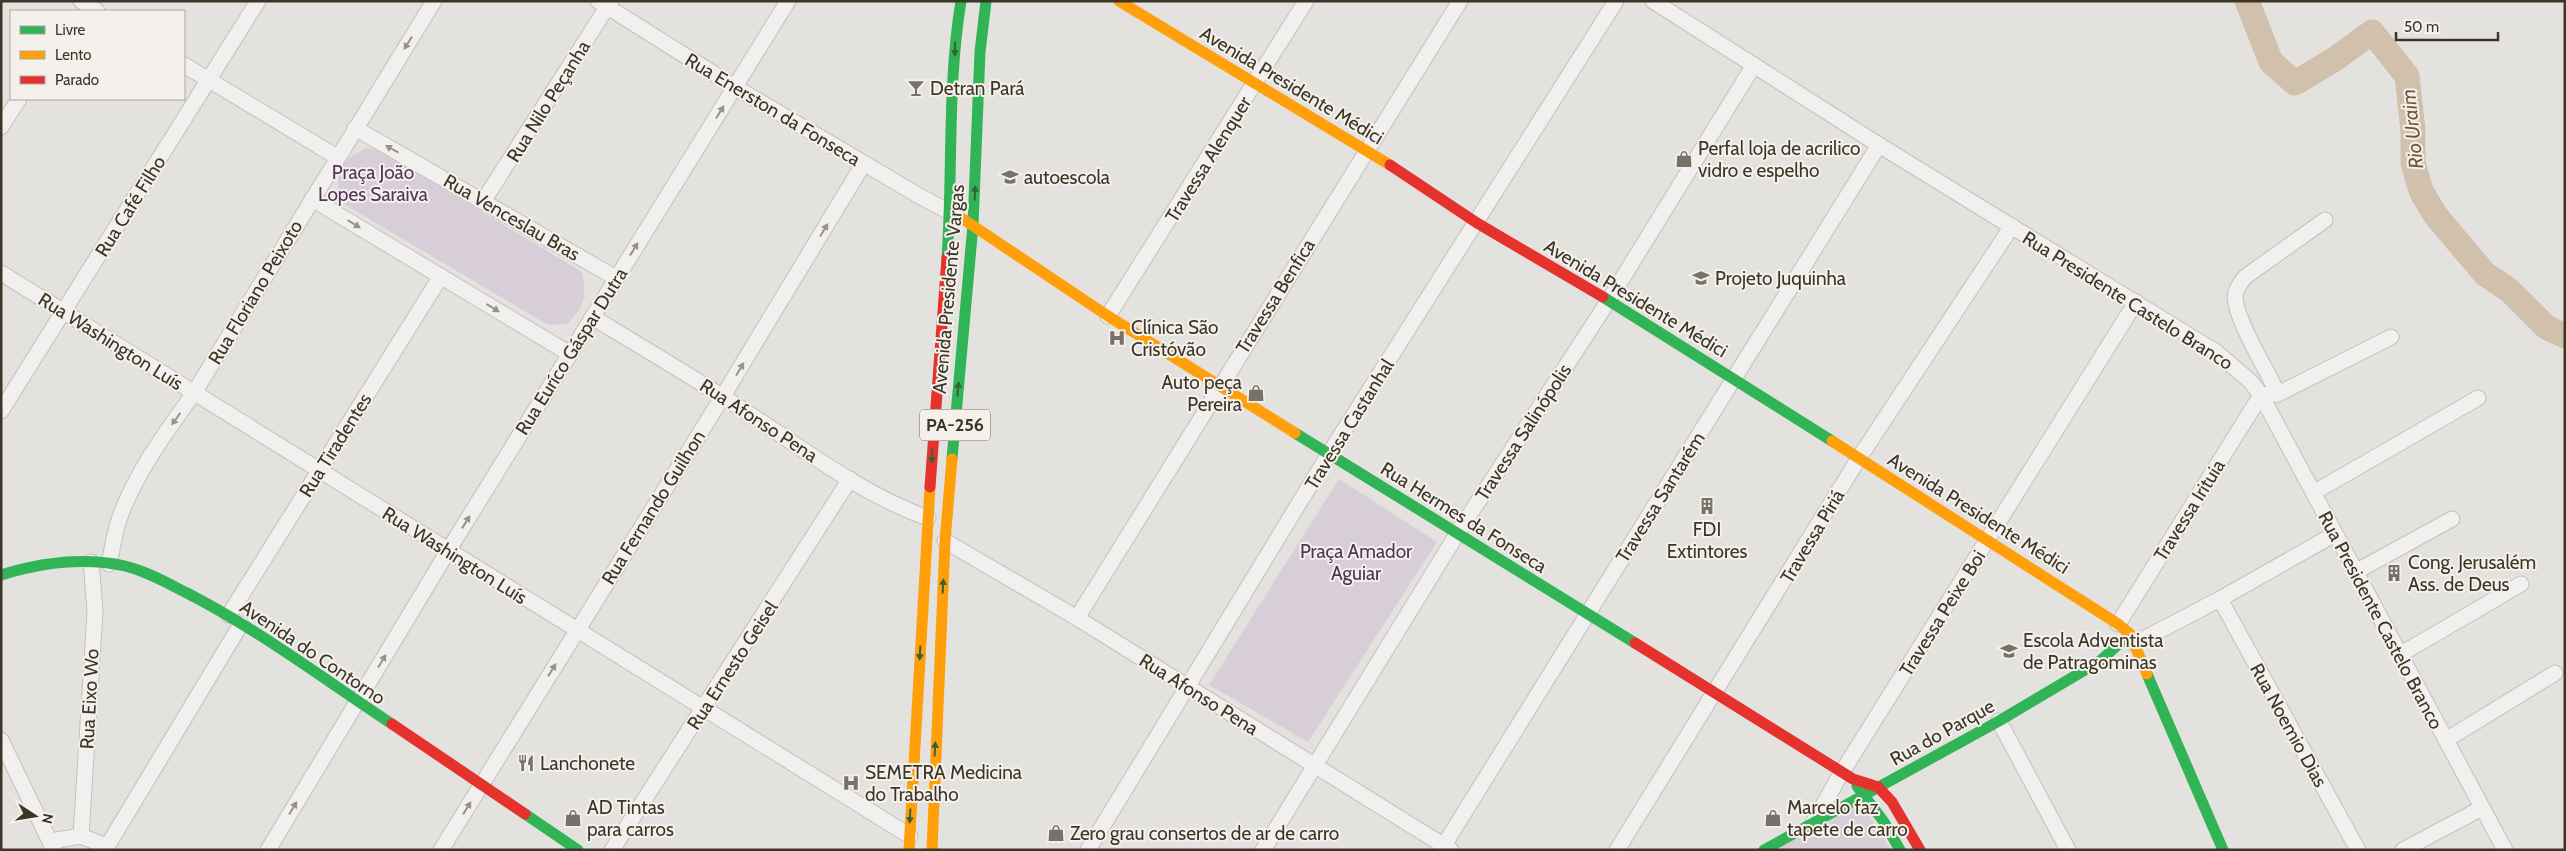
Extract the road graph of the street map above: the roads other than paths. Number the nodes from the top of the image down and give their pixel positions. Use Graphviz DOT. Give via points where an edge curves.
graph roads {
  1 [pos="81,1"];
  2 [pos="258,1"];
  3 [pos="434,1"];
  4 [pos="788,1"];
  5 [pos="962,1"];
  6 [pos="986,1"];
  7 [pos="1119,1"];
  8 [pos="1306,1"];
  9 [pos="1460,1"];
  10 [pos="1616,1"];
  11 [pos="1653,1"];
  12 [pos="605,3"];
  13 [pos="95,10"];
  14 [pos="1754,65"];
  15 [pos="185,66"];
  16 [pos="209,81"];
  17 [pos="1255,84"];
  18 [pos="736,87"];
  19 [pos="18,100"];
  20 [pos="1,128"];
  21 [pos="355,128"];
  22 [pos="1879,145"];
  23 [pos="1368,150"];
  24 [pos="337,157"];
  25 [pos="864,163"];
  26 [pos="312,199"];
  27 [pos="484,200"];
  28 [pos="950,212"];
  29 [pos="2326,220"];
  30 [pos="1477,223"];
  31 [pos="973,225"];
  32 [pos="2012,226"];
  33 [pos="1,273"];
  34 [pos="441,276"];
  35 [pos="616,278"];
  36 [pos="1609,300"];
  37 [pos="2136,302"];
  38 [pos="63,312"];
  39 [pos="1108,316"];
  40 [pos="592,317"];
  41 [pos="2391,337"];
  42 [pos="570,354"];
  43 [pos="1734,378"];
  44 [pos="1219,386"];
  45 [pos="194,393"];
  46 [pos="2278,394"];
  47 [pos="2261,395"];
  48 [pos="723,396"];
  49 [pos="2478,398"];
  50 [pos="1,411"];
  51 [pos="1329,454"];
  52 [pos="1859,458"];
  53 [pos="319,469"];
  54 [pos="850,479"];
  55 [pos="2313,493"];
  56 [pos="928,518"];
  57 [pos="2452,519"];
  58 [pos="1457,534"];
  59 [pos="2335,534"];
  60 [pos="1988,539"];
  61 [pos="945,541"];
  62 [pos="448,551"];
  63 [pos="91,562"];
  64 [pos="109,564"];
  65 [pos="2357,572"];
  66 [pos="1,575"];
  67 [pos="2520,584"];
  68 [pos="2220,599"];
  69 [pos="1587,614"];
  70 [pos="1077,618"];
  71 [pos="235,619"];
  72 [pos="576,630"];
  73 [pos="2127,634"];
  74 [pos="2401,654"];
  75 [pos="2556,673"];
  76 [pos="1187,686"];
  77 [pos="1716,693"];
  78 [pos="356,702"];
  79 [pos="704,708"];
  80 [pos="1999,721"];
  81 [pos="1,740"];
  82 [pos="2446,740"];
  83 [pos="1314,766"];
  84 [pos="1847,775"];
  85 [pos="481,786"];
  86 [pos="1878,787"];
  87 [pos="1863,796"];
  88 [pos="2482,808"];
  89 [pos="1814,821"];
  90 [pos="81,836"];
  91 [pos="909,843"];
  92 [pos="52,845"];
  93 [pos="106,848"];
  94 [pos="1445,848"];
  95 [pos="2221,849"];
  96 [pos="268,850"];
  97 [pos="441,850"];
  98 [pos="578,850"];
  99 [pos="612,850"];
  100 [pos="925,850"];
  101 [pos="932,850"];
  102 [pos="1088,850"];
  103 [pos="1263,850"];
  104 [pos="1617,850"];
  105 [pos="1764,850"];
  106 [pos="1900,850"];
  107 [pos="1920,850"];
  108 [pos="2068,850"];
  109 [pos="2358,850"];
  110 [pos="2403,850"];
  111 [pos="2505,850"];
  1 -- 13 [label="street"];
  2 -- 16 [label="street, Rua Café Filho"];
  3 -- 21 [label="street, Rua Floriano Peixoto, one-way"];
  4 -- 18 [label="street, Rua Euríco Gáspar Dutra"];
  5 -- 28 [label="street, Avenida Presidente Vargas / PA-256, one-way" via="956,40"];
  31 -- 6 [label="street, Avenida Presidente Vargas / PA-256, one-way" via="980,52"];
  7 -- 17 [label="street, Avenida Presidente Médici"];
  8 -- 17 [label="street, Travessa Alenquer"];
  9 -- 23 [label="street, Travessa Benfica"];
  10 -- 30 [label="street, Travessa Castanhal"];
  11 -- 14 [label="street, Rua Presidente Castelo Branco"];
  12 -- 18 [label="street, Rua Enerston da Fonseca"];
  12 -- 27 [label="street, Rua Nilo Peçanha"];
  14 -- 22 [label="street, Rua Presidente Castelo Branco"];
  14 -- 36 [label="street, Travessa Salinópolis"];
  15 -- 16 [label="street"];
  16 -- 24 [label="street"];
  16 -- 38 [label="street, Rua Café Filho"];
  17 -- 23 [label="street, Avenida Presidente Médici"];
  17 -- 39 [label="street, Travessa Alenquer"];
  18 -- 25 [label="street, Rua Enerston da Fonseca"];
  35 -- 18 [label="street, Rua Euríco Gáspar Dutra, one-way"];
  19 -- 20 [label="street"];
  21 -- 24 [label="street, Rua Floriano Peixoto"];
  27 -- 21 [label="street, Rua Venceslau Bras, one-way"];
  22 -- 32 [label="street, Rua Presidente Castelo Branco"];
  22 -- 43 [label="street, Travessa Santarém"];
  23 -- 30 [label="street, Avenida Presidente Médici"];
  23 -- 44 [label="street, Travessa Benfica"];
  24 -- 26 [label="street, Rua Floriano Peixoto"];
  25 -- 28 [label="street, Rua Enerston da Fonseca"];
  48 -- 25 [label="street, Rua Fernando Guilhon, one-way"];
  26 -- 34 [label="street, one-way"];
  26 -- 45 [label="street, Rua Floriano Peixoto"];
  27 -- 35 [label="street, Rua Venceslau Bras"];
  28 -- 31 [label="street, Rua Hermes da Fonseca"];
  28 -- 56 [label="street, Avenida Presidente Vargas / PA-256, one-way"];
  29 -- 46 [label="street" via="2245,277 2236,291 2241,319"];
  30 -- 36 [label="street, Avenida Presidente Médici"];
  30 -- 51 [label="street, Travessa Castanhal"];
  31 -- 39 [label="street, Rua Hermes da Fonseca"];
  61 -- 31 [label="street, Avenida Presidente Vargas / PA-256, one-way"];
  32 -- 37 [label="street, Rua Presidente Castelo Branco"];
  32 -- 52 [label="street, Travessa Piriá"];
  33 -- 38 [label="street, Rua Washington Luís"];
  34 -- 42 [label="street, one-way"];
  34 -- 53 [label="street, Rua Tiradentes"];
  35 -- 40 [label="street, Rua Euríco Gáspar Dutra"];
  36 -- 43 [label="street, Avenida Presidente Médici"];
  36 -- 58 [label="street, Travessa Salinópolis"];
  37 -- 47 [label="street, Rua Presidente Castelo Branco" via="2216,352 2250,381"];
  37 -- 60 [label="street, Travessa Peixe Boi"];
  38 -- 45 [label="street, Rua Washington Luís"];
  38 -- 50 [label="street, Rua Café Filho"];
  39 -- 44 [label="street, Rua Hermes da Fonseca"];
  40 -- 42 [label="street, Rua Euríco Gáspar Dutra"];
  40 -- 48 [label="street, Rua Afonso Pena"];
  41 -- 46 [label="street"];
  62 -- 42 [label="street, Rua Euríco Gáspar Dutra, one-way"];
  43 -- 52 [label="street, Avenida Presidente Médici"];
  43 -- 69 [label="street, Travessa Santarém"];
  44 -- 51 [label="street, Rua Hermes da Fonseca"];
  44 -- 70 [label="street, Travessa Benfica"];
  45 -- 53 [label="street, Rua Washington Luís"];
  45 -- 64 [label="street, Rua Floriano Peixoto, one-way" via="130,493 118,523"];
  46 -- 47 [label="street"];
  47 -- 55 [label="street, Rua Presidente Castelo Branco"];
  47 -- 73 [label="street, Travessa Irituia"];
  48 -- 54 [label="street, Rua Afonso Pena"];
  48 -- 72 [label="street, Rua Fernando Guilhon"];
  49 -- 55 [label="street"];
  51 -- 58 [label="street, Rua Hermes da Fonseca"];
  51 -- 76 [label="street, Travessa Castanhal"];
  52 -- 60 [label="street, Avenida Presidente Médici"];
  52 -- 77 [label="street, Travessa Piriá"];
  53 -- 62 [label="street, Rua Washington Luís"];
  53 -- 71 [label="street, Rua Tiradentes"];
  54 -- 56 [label="street, Rua Afonso Pena" via="901,508"];
  54 -- 79 [label="street, Rua Ernesto Geisel"];
  55 -- 59 [label="street, Rua Presidente Castelo Branco"];
  56 -- 91 [label="street, Avenida Presidente Vargas / PA-256, one-way"];
  57 -- 65 [label="street"];
  58 -- 69 [label="street, Rua Hermes da Fonseca"];
  58 -- 83 [label="street, Travessa Salinópolis"];
  59 -- 65 [label="street, Rua Presidente Castelo Branco"];
  59 -- 68 [label="street"];
  60 -- 73 [label="street, Avenida Presidente Médici"];
  60 -- 84 [label="street, Travessa Peixe Boi"];
  61 -- 70 [label="street, Rua Afonso Pena"];
  101 -- 61 [label="street, Avenida Presidente Vargas / PA-256, one-way"];
  62 -- 72 [label="street, Rua Washington Luís"];
  78 -- 62 [label="street, Rua Euríco Gáspar Dutra, one-way"];
  63 -- 64 [label="street, Avenida do Contorno"];
  63 -- 66 [label="street, Avenida do Contorno" via="33,565"];
  63 -- 90 [label="street, Rua Eixo Wo" via="95,611"];
  64 -- 71 [label="street, Avenida do Contorno" via="157,578"];
  65 -- 74 [label="street, Rua Presidente Castelo Branco"];
  67 -- 74 [label="street"];
  68 -- 73 [label="street"];
  68 -- 109 [label="street, Rua Noemio Dias"];
  69 -- 77 [label="street, Rua Hermes da Fonseca"];
  69 -- 94 [label="street, Travessa Santarém"];
  70 -- 76 [label="street, Rua Afonso Pena"];
  71 -- 78 [label="street, Avenida do Contorno"];
  71 -- 93 [label="street, Rua Tiradentes"];
  72 -- 79 [label="street, Rua Washington Luís"];
  85 -- 72 [label="street, Rua Fernando Guilhon, one-way"];
  73 -- 80 [label="street, Rua do Parque" via="2100,661"];
  73 -- 95 [label="street"];
  74 -- 82 [label="street, Rua Presidente Castelo Branco"];
  75 -- 82 [label="street"];
  76 -- 83 [label="street, Rua Afonso Pena"];
  76 -- 102 [label="street, Travessa Castanhal"];
  77 -- 84 [label="street, Rua Hermes da Fonseca"];
  77 -- 104 [label="street, Travessa Piriá"];
  78 -- 85 [label="street, Avenida do Contorno"];
  96 -- 78 [label="street, Rua Euríco Gáspar Dutra, one-way"];
  79 -- 91 [label="street, Rua Washington Luís"];
  79 -- 99 [label="street, Rua Ernesto Geisel"];
  80 -- 86 [label="street, Rua do Parque"];
  80 -- 108 [label="street"];
  81 -- 92 [label="street"];
  82 -- 88 [label="street, Rua Presidente Castelo Branco"];
  83 -- 94 [label="street, Rua Afonso Pena"];
  83 -- 103 [label="street, Travessa Salinópolis"];
  84 -- 86 [label="street, Rua Hermes da Fonseca"];
  84 -- 87 [label="street"];
  84 -- 89 [label="street, Travessa Peixe Boi"];
  97 -- 85 [label="street, Rua Fernando Guilhon, one-way"];
  85 -- 98 [label="street, Avenida do Contorno"];
  86 -- 87 [label="street, Rua do Parque"];
  86 -- 107 [label="street" via="1892,802"];
  87 -- 89 [label="street, Rua do Parque"];
  87 -- 106 [label="street" via="1884,822"];
  88 -- 110 [label="street"];
  88 -- 111 [label="street, Rua Presidente Castelo Branco"];
  89 -- 105 [label="street, Rua do Parque"];
  90 -- 92 [label="street"];
  90 -- 93 [label="street"];
  91 -- 100 [label="street"];
}
